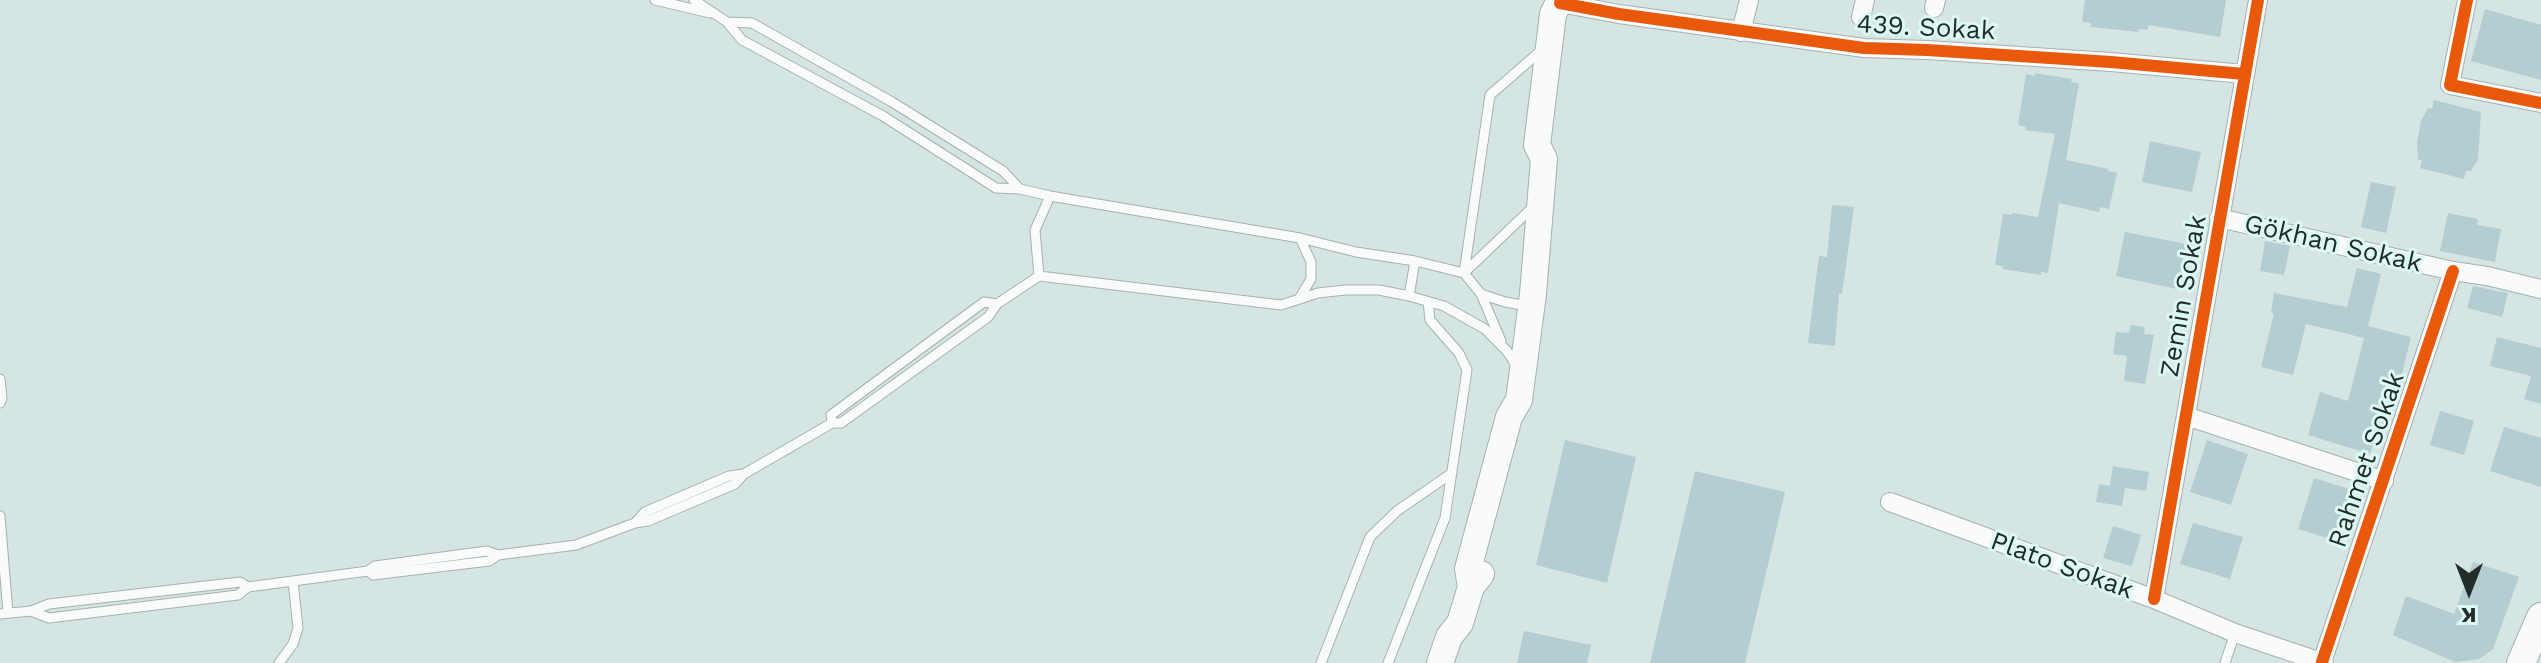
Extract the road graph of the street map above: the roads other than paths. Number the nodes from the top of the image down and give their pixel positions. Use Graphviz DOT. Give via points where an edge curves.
graph roads {
  1 [pos="655,0"];
  2 [pos="694,0"];
  3 [pos="1749,0"];
  4 [pos="2258,0"];
  5 [pos="2467,0"];
  6 [pos="1560,2"];
  7 [pos="1642,8"];
  8 [pos="712,13"];
  9 [pos="727,22"];
  10 [pos="1741,32"];
  11 [pos="1549,44"];
  12 [pos="2244,74"];
  13 [pos="2541,103"];
  14 [pos="1544,159"];
  15 [pos="1020,189"];
  16 [pos="1050,196"];
  17 [pos="1541,200"];
  18 [pos="2219,218"];
  19 [pos="1300,238"];
  20 [pos="1415,261"];
  21 [pos="2453,271"];
  22 [pos="1464,273"];
  23 [pos="1039,276"];
  24 [pos="2541,289"];
  25 [pos="1481,294"];
  26 [pos="1409,296"];
  27 [pos="1299,299"];
  28 [pos="1428,302"];
  29 [pos="1531,306"];
  30 [pos="1507,351"];
  31 [pos="0,379"];
  32 [pos="1520,387"];
  33 [pos="0,403"];
  34 [pos="2186,416"];
  35 [pos="1452,473"];
  36 [pos="2384,481"];
  37 [pos="1890,502"];
  38 [pos="0,516"];
  39 [pos="293,581"];
  40 [pos="2154,599"];
  41 [pos="4,614"];
  42 [pos="2541,617"];
  43 [pos="1460,623"];
  44 [pos="2235,633"];
  45 [pos="279,663"];
  46 [pos="1321,663"];
  47 [pos="1388,663"];
  48 [pos="1440,663"];
  49 [pos="1457,663"];
  50 [pos="2225,663"];
  51 [pos="2323,663"];
  52 [pos="2521,663"];
  1 -- 8 [label="lane"];
  2 -- 8 [label="lane"];
  3 -- 10 [label="street"];
  4 -- 12 [label="street, Zemin Sokak"];
  5 -- 13 [label="street" via="2450,85"];
  6 -- 7 [label="street, 439. Sokak"];
  6 -- 11 [label="main road"];
  6 -- 14 [label="main road" via="1566,14 1553,148"];
  7 -- 10 [label="street, 439. Sokak"];
  8 -- 9 [label="lane"];
  9 -- 15 [label="lane" via="752,23 892,102 1003,171"];
  9 -- 15 [label="lane" via="742,40 883,116 996,188"];
  10 -- 12 [label="street, 439. Sokak" via="1864,48"];
  11 -- 14 [label="main road" via="1537,145"];
  11 -- 22 [label="lane" via="1490,95"];
  12 -- 18 [label="street, Zemin Sokak"];
  14 -- 17 [label="main road"];
  15 -- 16 [label="lane"];
  16 -- 19 [label="lane"];
  16 -- 23 [label="lane" via="1035,230"];
  17 -- 22 [label="lane"];
  17 -- 29 [label="main road"];
  18 -- 21 [label="street, Gökhan Sokak"];
  18 -- 34 [label="street, Zemin Sokak"];
  19 -- 20 [label="lane"];
  19 -- 27 [label="lane" via="1311,262 1311,279"];
  20 -- 22 [label="lane"];
  20 -- 26 [label="lane"];
  21 -- 24 [label="street, Gökhan Sokak"];
  21 -- 36 [label="street, Rahmet Sokak"];
  22 -- 25 [label="lane"];
  23 -- 27 [label="lane" via="1281,305"];
  23 -- 39 [label="lane" via="997,304 984,302 831,415 832,423 744,474 645,512 635,523 576,545 498,555 487,551"];
  25 -- 29 [label="lane"];
  25 -- 30 [label="lane"];
  26 -- 27 [label="lane" via="1345,290"];
  26 -- 28 [label="lane"];
  28 -- 30 [label="lane" via="1485,329"];
  28 -- 35 [label="lane" via="1430,320 1467,370"];
  29 -- 32 [label="main road"];
  30 -- 32 [label="lane"];
  31 -- 33 [label="lane"];
  32 -- 43 [label="main road" via="1468,569 1471,587"];
  34 -- 36 [label="street, Rahmet Sokak"];
  34 -- 40 [label="street, Zemin Sokak"];
  35 -- 46 [label="lane" via="1370,537"];
  35 -- 47 [label="lane" via="1445,518"];
  36 -- 51 [label="street, Rahmet Sokak"];
  37 -- 40 [label="street, Plato Sokak"];
  38 -- 41 [label="lane"];
  39 -- 41 [label="lane" via="248,587 238,595 49,618 31,611"];
  39 -- 45 [label="lane" via="298,628"];
  40 -- 44 [label="street, Plato Sokak"];
  42 -- 52 [label="main road"];
  43 -- 48 [label="main road"];
  43 -- 49 [label="main road" via="1464,638"];
  44 -- 50 [label="lane"];
  44 -- 51 [label="street, Plato Sokak"];
}
